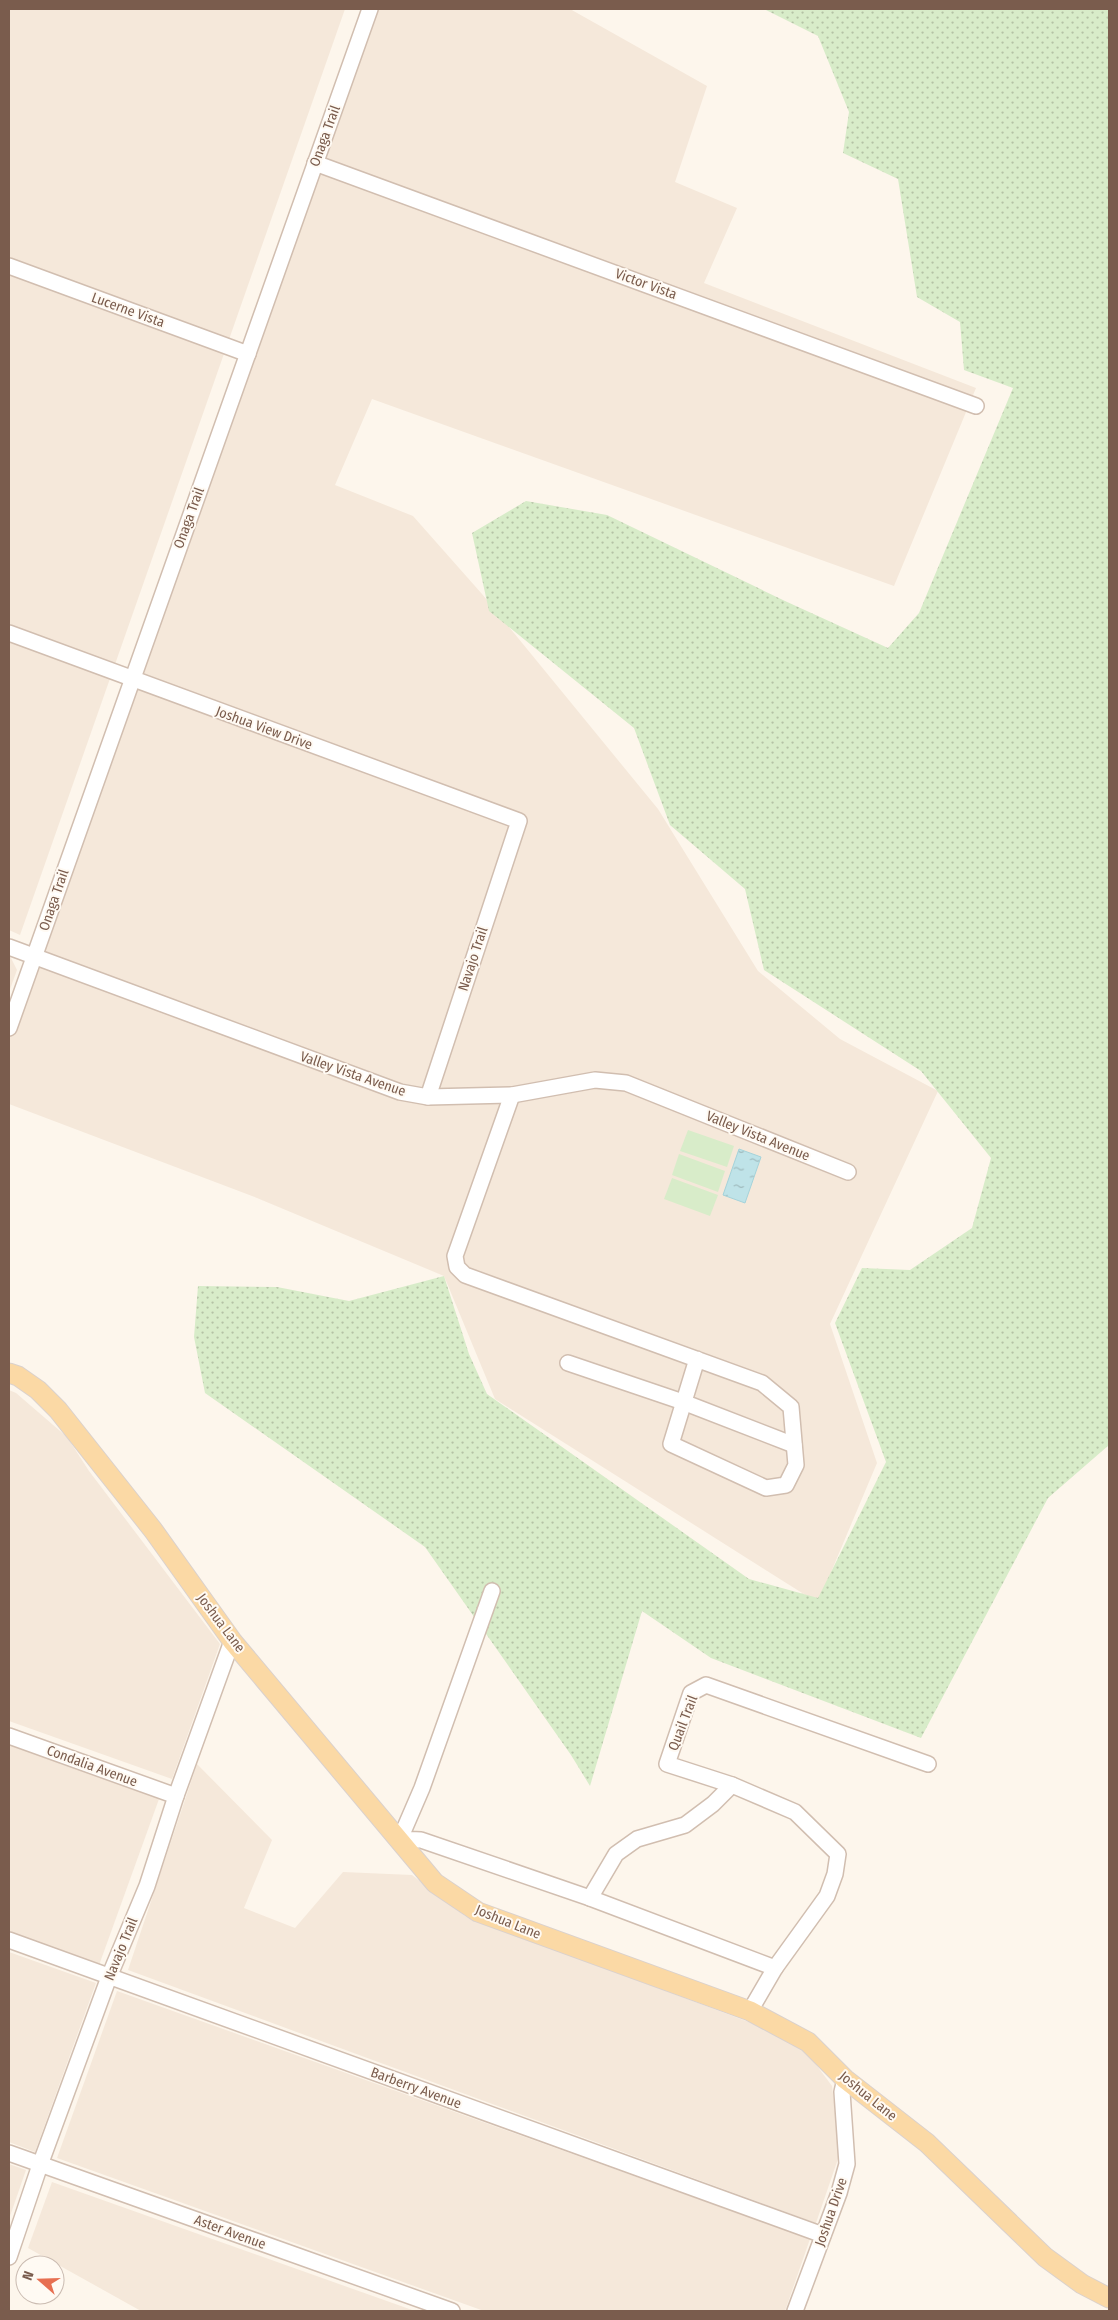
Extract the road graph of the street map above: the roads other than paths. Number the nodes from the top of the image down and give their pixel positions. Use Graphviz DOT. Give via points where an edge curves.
graph roads {
  1 [pos="370,9"];
  2 [pos="315,163"];
  3 [pos="9,266"];
  4 [pos="248,354"];
  5 [pos="976,406"];
  6 [pos="9,633"];
  7 [pos="132,680"];
  8 [pos="519,821"];
  9 [pos="9,947"];
  10 [pos="34,957"];
  11 [pos="9,1028"];
  12 [pos="512,1095"];
  13 [pos="428,1097"];
  14 [pos="848,1172"];
  15 [pos="697,1359"];
  16 [pos="568,1363"];
  17 [pos="9,1373"];
  18 [pos="683,1402"];
  19 [pos="794,1444"];
  20 [pos="492,1591"];
  21 [pos="232,1641"];
  22 [pos="9,1736"];
  23 [pos="928,1764"];
  24 [pos="732,1784"];
  25 [pos="176,1796"];
  26 [pos="400,1839"];
  27 [pos="590,1898"];
  28 [pos="9,1940"];
  29 [pos="775,1968"];
  30 [pos="109,1977"];
  31 [pos="750,2011"];
  32 [pos="845,2079"];
  33 [pos="9,2153"];
  34 [pos="40,2165"];
  35 [pos="823,2235"];
  36 [pos="9,2257"];
  37 [pos="1109,2298"];
  38 [pos="452,2311"];
  39 [pos="795,2311"];
  1 -- 2 [label="street, Onaga Trail"];
  2 -- 4 [label="street, Onaga Trail"];
  2 -- 5 [label="street, Victor Vista"];
  3 -- 4 [label="street, Lucerne Vista"];
  4 -- 7 [label="street, Onaga Trail"];
  6 -- 7 [label="street, Joshua View Drive"];
  7 -- 8 [label="street, Joshua View Drive"];
  7 -- 10 [label="street, Onaga Trail"];
  8 -- 13 [label="street, Navajo Trail"];
  9 -- 10 [label="street, Valley Vista Avenue"];
  10 -- 11 [label="street, Onaga Trail"];
  10 -- 13 [label="street, Valley Vista Avenue" via="400,1092"];
  12 -- 13 [label="street, Valley Vista Avenue"];
  12 -- 14 [label="street, Valley Vista Avenue" via="595,1080 626,1083"];
  12 -- 15 [label="street" via="455,1256 457,1267 465,1275"];
  15 -- 18 [label="street"];
  15 -- 19 [label="street" via="762,1383 791,1407"];
  16 -- 18 [label="street"];
  17 -- 21 [label="main road, Joshua Lane" via="38,1390 58,1410 153,1530"];
  18 -- 19 [label="street"];
  18 -- 19 [label="street" via="671,1444 766,1488 786,1485 796,1465"];
  20 -- 26 [label="street" via="422,1788"];
  21 -- 25 [label="street, Navajo Trail"];
  21 -- 26 [label="main road, Joshua Lane"];
  22 -- 25 [label="street, Condalia Avenue"];
  23 -- 24 [label="street, Quail Trail" via="706,1685 692,1692 667,1764"];
  24 -- 27 [label="street" via="713,1804 685,1825 637,1839 616,1854"];
  24 -- 29 [label="street, Quail Trail" via="795,1812 838,1854 827,1896"];
  25 -- 30 [label="street, Navajo Trail" via="147,1886"];
  26 -- 27 [label="street" via="421,1840"];
  26 -- 31 [label="main road, Joshua Lane" via="434,1882 478,1912"];
  27 -- 29 [label="street"];
  28 -- 30 [label="street, Barberry Avenue"];
  29 -- 31 [label="street"];
  30 -- 34 [label="street, Navajo Trail"];
  30 -- 35 [label="street, Barberry Avenue"];
  31 -- 32 [label="main road, Joshua Lane" via="808,2042"];
  32 -- 35 [label="street, Joshua Drive" via="842,2092 846,2164"];
  32 -- 37 [label="main road, Joshua Lane" via="927,2143 1045,2257 1082,2284"];
  33 -- 34 [label="street, Aster Avenue"];
  34 -- 36 [label="street, Navajo Trail"];
  34 -- 38 [label="street, Aster Avenue"];
  35 -- 39 [label="street, Joshua Drive"];
}
